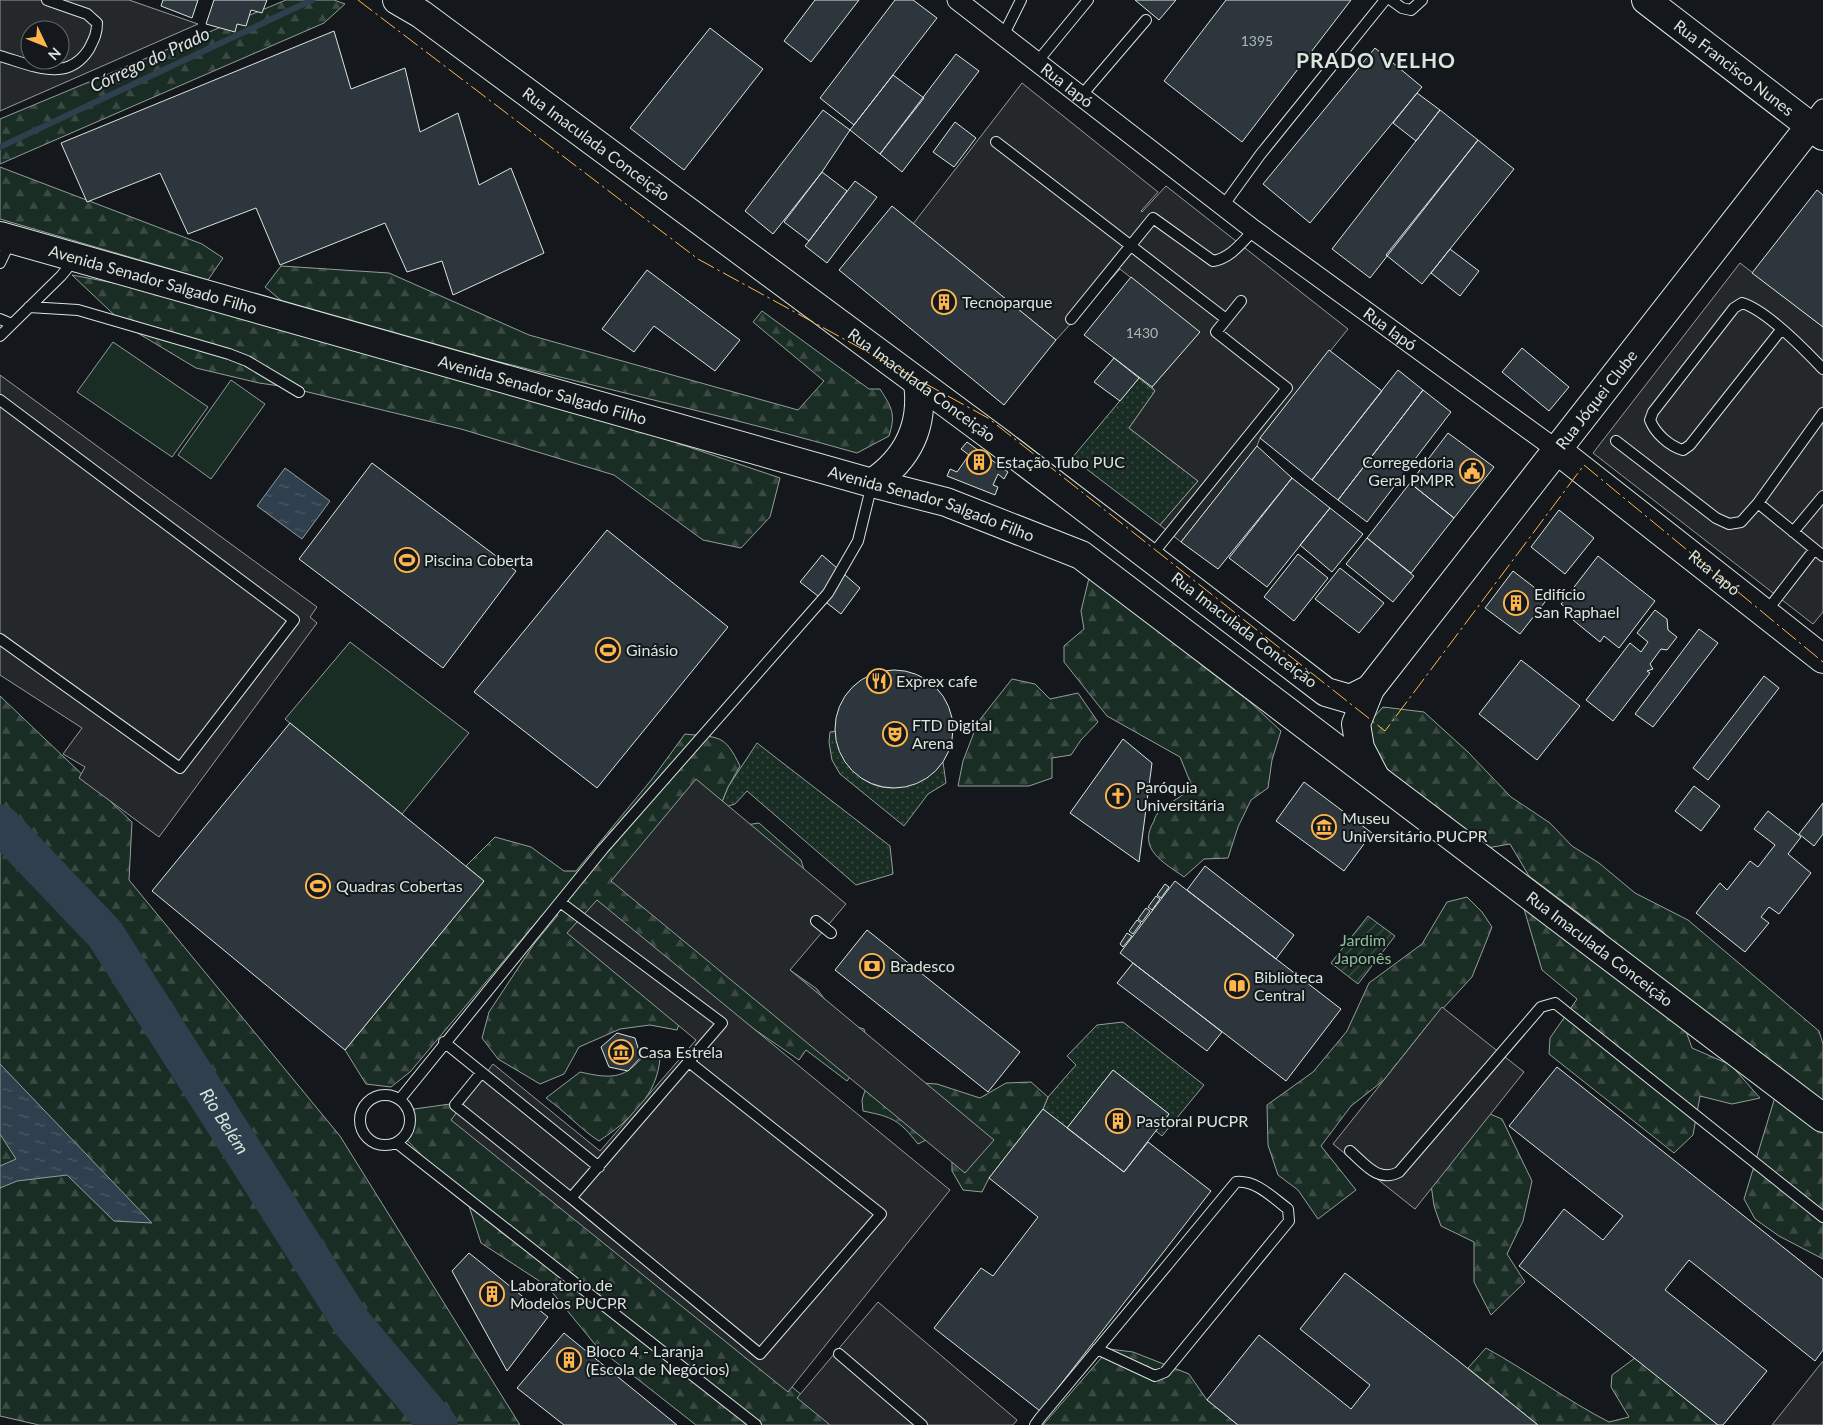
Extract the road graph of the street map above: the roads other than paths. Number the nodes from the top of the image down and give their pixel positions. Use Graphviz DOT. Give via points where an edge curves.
graph roads {
  1 [pos="47,0"];
  2 [pos="397,0"];
  3 [pos="957,0"];
  4 [pos="1021,0"];
  5 [pos="1088,0"];
  6 [pos="1385,0"];
  7 [pos="1391,0"];
  8 [pos="1422,0"];
  9 [pos="1646,0"];
  10 [pos="1146,20"];
  11 [pos="1003,36"];
  12 [pos="0,56"];
  13 [pos="1037,62"];
  14 [pos="1081,96"];
  15 [pos="1818,124"];
  16 [pos="996,142"];
  17 [pos="1223,206"];
  18 [pos="1254,230"];
  19 [pos="1131,245"];
  20 [pos="4,246"];
  21 [pos="75,257"];
  22 [pos="1241,301"];
  23 [pos="29,307"];
  24 [pos="0,319"];
  25 [pos="1071,319"];
  26 [pos="1226,319"];
  27 [pos="12,324"];
  28 [pos="1782,330"];
  29 [pos="0,336"];
  30 [pos="1823,369"];
  31 [pos="918,383"];
  32 [pos="298,392"];
  33 [pos="0,400"];
  34 [pos="1823,413"];
  35 [pos="1616,441"];
  36 [pos="1557,450"];
  37 [pos="872,483"];
  38 [pos="1823,496"];
  39 [pos="1758,503"];
  40 [pos="1793,532"];
  41 [pos="1814,550"];
  42 [pos="1081,555"];
  43 [pos="1823,556"];
  44 [pos="1150,557"];
  45 [pos="1765,613"];
  46 [pos="0,639"];
  47 [pos="1823,659"];
  48 [pos="1370,689"];
  49 [pos="1376,779"];
  50 [pos="560,902"];
  51 [pos="816,921"];
  52 [pos="831,933"];
  53 [pos="444,1042"];
  54 [pos="689,1062"];
  55 [pos="481,1073"];
  56 [pos="400,1099"];
  57 [pos="1823,1118"];
  58 [pos="397,1143"];
  59 [pos="1350,1151"];
  60 [pos="599,1167"];
  61 [pos="571,1198"];
  62 [pos="1823,1217"];
  63 [pos="1097,1349"];
  64 [pos="839,1354"];
  65 [pos="756,1425"];
  66 [pos="922,1425"];
  67 [pos="1035,1425"];
  1 -- 12 [label="lane" via="87,14 97,23 97,34 81,61 63,69 46,70"];
  2 -- 31 [label="main road, Rua Imaculada Conceição"];
  3 -- 11 [label="street, Rua Iapó"];
  4 -- 11 [label="lane"];
  5 -- 13 [label="lane"];
  6 -- 17 [label="lane"];
  7 -- 8 [label="lane" via="1411,10"];
  9 -- 15 [label="main road, Rua Francisco Nunes"];
  10 -- 14 [label="lane"];
  11 -- 13 [label="street, Rua Iapó"];
  13 -- 14 [label="street, Rua Iapó"];
  14 -- 17 [label="street, Rua Iapó"];
  15 -- 36 [label="main road, Rua Jóquei Clube"];
  16 -- 19 [label="lane"];
  17 -- 18 [label="street, Rua Iapó"];
  18 -- 19 [label="lane" via="1222,260 1213,261 1153,218"];
  18 -- 36 [label="street, Rua Iapó"];
  19 -- 25 [label="lane"];
  19 -- 26 [label="lane"];
  20 -- 21 [label="main road, Avenida Senador Salgado Filho"];
  21 -- 23 [label="lane" via="61,276"];
  21 -- 37 [label="main road, Avenida Senador Salgado Filho"];
  22 -- 26 [label="lane"];
  23 -- 27 [label="lane"];
  23 -- 32 [label="lane" via="78,310 229,354 247,361"];
  24 -- 27 [label="lane"];
  26 -- 44 [label="lane" via="1216,332 1287,388"];
  27 -- 29 [label="lane"];
  28 -- 28 [label="lane" via="1690,445 1683,450 1675,448 1654,429 1650,420 1654,412 1734,308 1742,304 1752,306"];
  28 -- 30 [label="lane"];
  31 -- 37 [label="main road" via="920,411 913,438 896,464"];
  31 -- 44 [label="main road, Rua Imaculada Conceição"];
  33 -- 46 [label="lane" via="294,620 180,768"];
  34 -- 39 [label="lane"];
  35 -- 39 [label="lane" via="1728,524 1741,522"];
  36 -- 45 [label="main road, Rua Iapó"];
  36 -- 48 [label="main road, Rua Jóquei Clube"];
  37 -- 42 [label="main road, Avenida Senador Salgado Filho" via="946,502"];
  37 -- 50 [label="lane" via="858,541 828,593 603,848"];
  38 -- 40 [label="lane"];
  39 -- 40 [label="lane"];
  40 -- 41 [label="lane"];
  41 -- 43 [label="lane"];
  41 -- 45 [label="lane"];
  42 -- 49 [label="main road, Rua Imaculada Conceição"];
  44 -- 48 [label="main road, Rua Imaculada Conceição" via="1326,692 1350,698"];
  45 -- 47 [label="main road, Rua Iapó"];
  48 -- 49 [label="main road, Rua Imaculada Conceição" via="1356,724 1360,748"];
  49 -- 57 [label="main road, Rua Imaculada Conceição"];
  50 -- 53 [label="lane"];
  50 -- 54 [label="lane" via="722,1023"];
  51 -- 52 [label="lane"];
  53 -- 55 [label="lane"];
  53 -- 56 [label="lane"];
  54 -- 60 [label="lane"];
  54 -- 61 [label="lane" via="881,1214 760,1354"];
  55 -- 60 [label="lane"];
  55 -- 61 [label="lane" via="455,1105"];
  56 -- 58 [label="lane" via="408,1109 411,1122"];
  56 -- 58 [label="lane" via="385,1095 370,1099 360,1119 368,1140 382,1146"];
  58 -- 65 [label="lane"];
  59 -- 62 [label="lane" via="1381,1176 1389,1177 1399,1172 1541,1007 1555,1003"];
  60 -- 61 [label="lane"];
  63 -- 63 [label="lane" via="1236,1182 1246,1181 1255,1185 1288,1209 1289,1221 1165,1372 1155,1376"];
  63 -- 67 [label="lane"];
  64 -- 66 [label="lane"];
}
